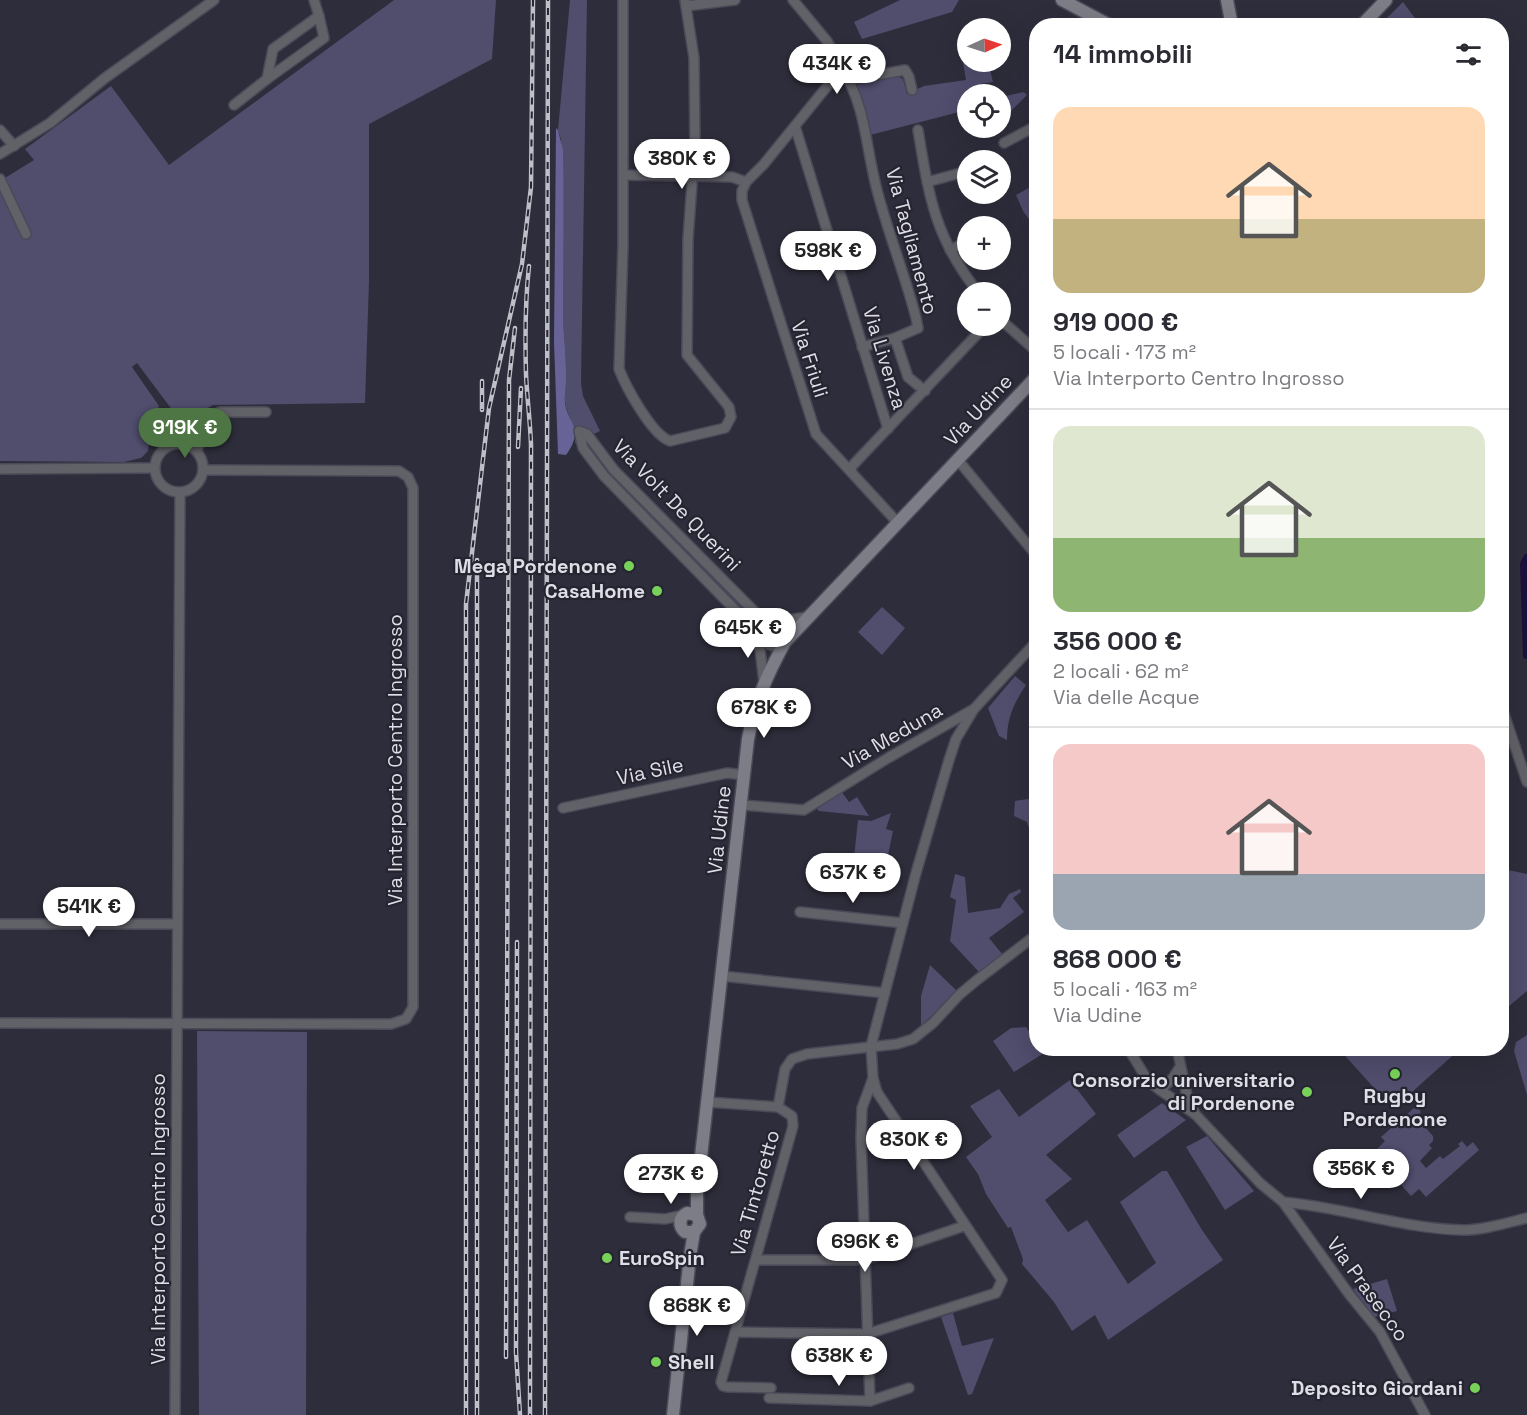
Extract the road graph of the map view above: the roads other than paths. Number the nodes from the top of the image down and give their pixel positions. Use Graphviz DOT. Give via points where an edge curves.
graph roads {
  1 [pos="214,0"];
  2 [pos="325,0"];
  3 [pos="623,0"];
  4 [pos="735,0"];
  5 [pos="793,0"];
  6 [pos="1062,0"];
  7 [pos="1227,0"];
  8 [pos="1386,0"];
  9 [pos="686,3"];
  10 [pos="317,8"];
  11 [pos="1096,18"];
  12 [pos="1230,18"];
  13 [pos="1369,18"];
  14 [pos="842,68"];
  15 [pos="267,79"];
  16 [pos="849,80"];
  17 [pos="912,90"];
  18 [pos="234,105"];
  19 [pos="795,126"];
  20 [pos="0,130"];
  21 [pos="918,130"];
  22 [pos="1029,130"];
  23 [pos="1004,143"];
  24 [pos="14,146"];
  25 [pos="0,154"];
  26 [pos="957,174"];
  27 [pos="623,175"];
  28 [pos="693,177"];
  29 [pos="0,179"];
  30 [pos="746,182"];
  31 [pos="927,182"];
  32 [pos="26,234"];
  33 [pos="957,246"];
  34 [pos="950,250"];
  35 [pos="971,282"];
  36 [pos="1011,329"];
  37 [pos="976,336"];
  38 [pos="895,338"];
  39 [pos="1029,345"];
  40 [pos="862,347"];
  41 [pos="1029,384"];
  42 [pos="925,391"];
  43 [pos="266,412"];
  44 [pos="164,423"];
  45 [pos="888,429"];
  46 [pos="175,444"];
  47 [pos="196,450"];
  48 [pos="958,460"];
  49 [pos="154,468"];
  50 [pos="0,469"];
  51 [pos="203,470"];
  52 [pos="851,470"];
  53 [pos="180,493"];
  54 [pos="640,497"];
  55 [pos="632,505"];
  56 [pos="898,523"];
  57 [pos="1029,546"];
  58 [pos="810,616"];
  59 [pos="761,617"];
  60 [pos="754,632"];
  61 [pos="784,645"];
  62 [pos="1029,650"];
  63 [pos="764,682"];
  64 [pos="974,709"];
  65 [pos="1509,729"];
  66 [pos="745,775"];
  67 [pos="1527,782"];
  68 [pos="742,805"];
  69 [pos="562,807"];
  70 [pos="800,912"];
  71 [pos="903,923"];
  72 [pos="0,924"];
  73 [pos="177,924"];
  74 [pos="1029,940"];
  75 [pos="722,976"];
  76 [pos="885,993"];
  77 [pos="0,1023"];
  78 [pos="177,1023"];
  79 [pos="871,1046"];
  80 [pos="1133,1056"];
  81 [pos="1178,1056"];
  82 [pos="1180,1067"];
  83 [pos="873,1078"];
  84 [pos="1160,1090"];
  85 [pos="707,1102"];
  86 [pos="778,1107"];
  87 [pos="1195,1114"];
  88 [pos="1283,1202"];
  89 [pos="630,1217"];
  90 [pos="1527,1218"];
  91 [pos="688,1222"];
  92 [pos="964,1226"];
  93 [pos="756,1260"];
  94 [pos="864,1260"];
  95 [pos="735,1332"];
  96 [pos="867,1334"];
  97 [pos="771,1388"];
  98 [pos="909,1388"];
  99 [pos="769,1398"];
  100 [pos="870,1401"];
  101 [pos="175,1415"];
  102 [pos="673,1415"];
  103 [pos="1425,1415"];
  1 -- 24 [label="street"];
  2 -- 10 [label="street"];
  3 -- 27 [label="street"];
  4 -- 9 [label="street"];
  5 -- 14 [label="street, Via Tagliamento" via="827,41"];
  6 -- 11 [label="main road"];
  7 -- 12 [label="main road"];
  8 -- 13 [label="main road"];
  9 -- 28 [label="street" via="694,58"];
  10 -- 15 [label="street" via="273,49"];
  10 -- 15 [label="street" via="324,38"];
  14 -- 16 [label="street, Via Tagliamento"];
  14 -- 19 [label="street"];
  15 -- 18 [label="street"];
  16 -- 17 [label="street" via="901,70 906,72"];
  16 -- 38 [label="street, Via Tagliamento" via="861,106 876,186 918,328"];
  19 -- 30 [label="street"];
  19 -- 40 [label="street, Via Livenza"];
  20 -- 24 [label="street"];
  21 -- 31 [label="street"];
  22 -- 23 [label="street"];
  24 -- 25 [label="street"];
  26 -- 31 [label="street"];
  27 -- 28 [label="street"];
  27 -- 28 [label="street" via="620,369 640,409 670,441 725,428 731,417 729,407 687,355"];
  28 -- 30 [label="street" via="732,177"];
  29 -- 32 [label="street"];
  30 -- 52 [label="street, Via Friuli" via="743,208 811,422 816,434"];
  31 -- 34 [label="street" via="934,213"];
  33 -- 34 [label="street"];
  34 -- 35 [label="street"];
  36 -- 39 [label="street"];
  37 -- 42 [label="street"];
  38 -- 40 [label="street"];
  38 -- 42 [label="street" via="908,377"];
  40 -- 45 [label="street, Via Livenza"];
  41 -- 48 [label="main road, Via Udine"];
  42 -- 45 [label="street"];
  43 -- 47 [label="street" via="220,412 211,419"];
  44 -- 46 [label="street"];
  45 -- 52 [label="street"];
  46 -- 47 [label="street" via="183,443"];
  46 -- 49 [label="street" via="161,452"];
  47 -- 51 [label="street"];
  48 -- 56 [label="main road, Via Udine"];
  48 -- 57 [label="street"];
  49 -- 50 [label="street"];
  49 -- 53 [label="street" via="160,483"];
  51 -- 53 [label="street" via="196,485"];
  51 -- 78 [label="street, Via Interporto Centro Ingrosso" via="399,471 408,477 413,488 413,1007 406,1019 391,1024"];
  52 -- 56 [label="street, Via Friuli"];
  53 -- 73 [label="street, Via Interporto Centro Ingrosso"];
  54 -- 55 [label="street"];
  54 -- 55 [label="street, Via Volt De Querini" via="587,434 579,431 588,455"];
  54 -- 59 [label="street, Via Volt De Querini"];
  55 -- 60 [label="street, Via Volt De Querini"];
  56 -- 58 [label="main road, Via Udine"];
  58 -- 59 [label="street" via="782,621"];
  58 -- 61 [label="main road, Via Udine"];
  59 -- 61 [label="street, Via Volt De Querini" via="782,632"];
  60 -- 61 [label="street, Via Volt De Querini" via="767,645"];
  60 -- 63 [label="street, Via Volt De Querini"];
  61 -- 63 [label="main road, Via Udine"];
  62 -- 64 [label="street, Via Meduna"];
  63 -- 66 [label="main road, Via Udine" via="754,712"];
  64 -- 68 [label="street, Via Meduna" via="804,810"];
  64 -- 71 [label="street" via="949,760"];
  65 -- 67 [label="street"];
  66 -- 68 [label="main road, Via Udine"];
  66 -- 69 [label="street, Via Sile" via="727,773"];
  68 -- 75 [label="main road, Via Udine"];
  70 -- 71 [label="street"];
  71 -- 76 [label="street"];
  72 -- 73 [label="street"];
  73 -- 78 [label="street, Via Interporto Centro Ingrosso"];
  74 -- 79 [label="street" via="959,995 913,1039"];
  75 -- 76 [label="street"];
  75 -- 85 [label="main road, Via Udine"];
  76 -- 79 [label="street"];
  77 -- 78 [label="street, Via Interporto Centro Ingrosso"];
  78 -- 101 [label="street, Via Interporto Centro Ingrosso"];
  79 -- 83 [label="street"];
  79 -- 86 [label="street" via="792,1059 785,1070"];
  80 -- 84 [label="street, Via Prasecco" via="1148,1081"];
  81 -- 82 [label="street, Via Prasecco"];
  82 -- 84 [label="street"];
  82 -- 87 [label="street, Via Prasecco"];
  83 -- 92 [label="street" via="877,1092"];
  83 -- 94 [label="street" via="862,1108"];
  84 -- 87 [label="street, Via Prasecco"];
  85 -- 86 [label="street"];
  85 -- 91 [label="main road, Via Udine" via="697,1192"];
  86 -- 93 [label="street, Via Tintoretto" via="792,1116 793,1126"];
  87 -- 88 [label="street, Via Prasecco"];
  88 -- 90 [label="street" via="1434,1228 1475,1229"];
  88 -- 103 [label="street, Via Prasecco" via="1380,1332"];
  89 -- 91 [label="street"];
  91 -- 102 [label="main road, Via Udine" via="690,1256"];
  92 -- 94 [label="street"];
  92 -- 96 [label="street" via="1002,1280 996,1293"];
  93 -- 94 [label="street"];
  93 -- 95 [label="street, Via Tintoretto"];
  94 -- 96 [label="street"];
  95 -- 96 [label="street"];
  95 -- 97 [label="street, Via Tintoretto" via="721,1376 723,1386"];
  96 -- 100 [label="street"];
  98 -- 100 [label="street"];
  99 -- 100 [label="street"];
}
